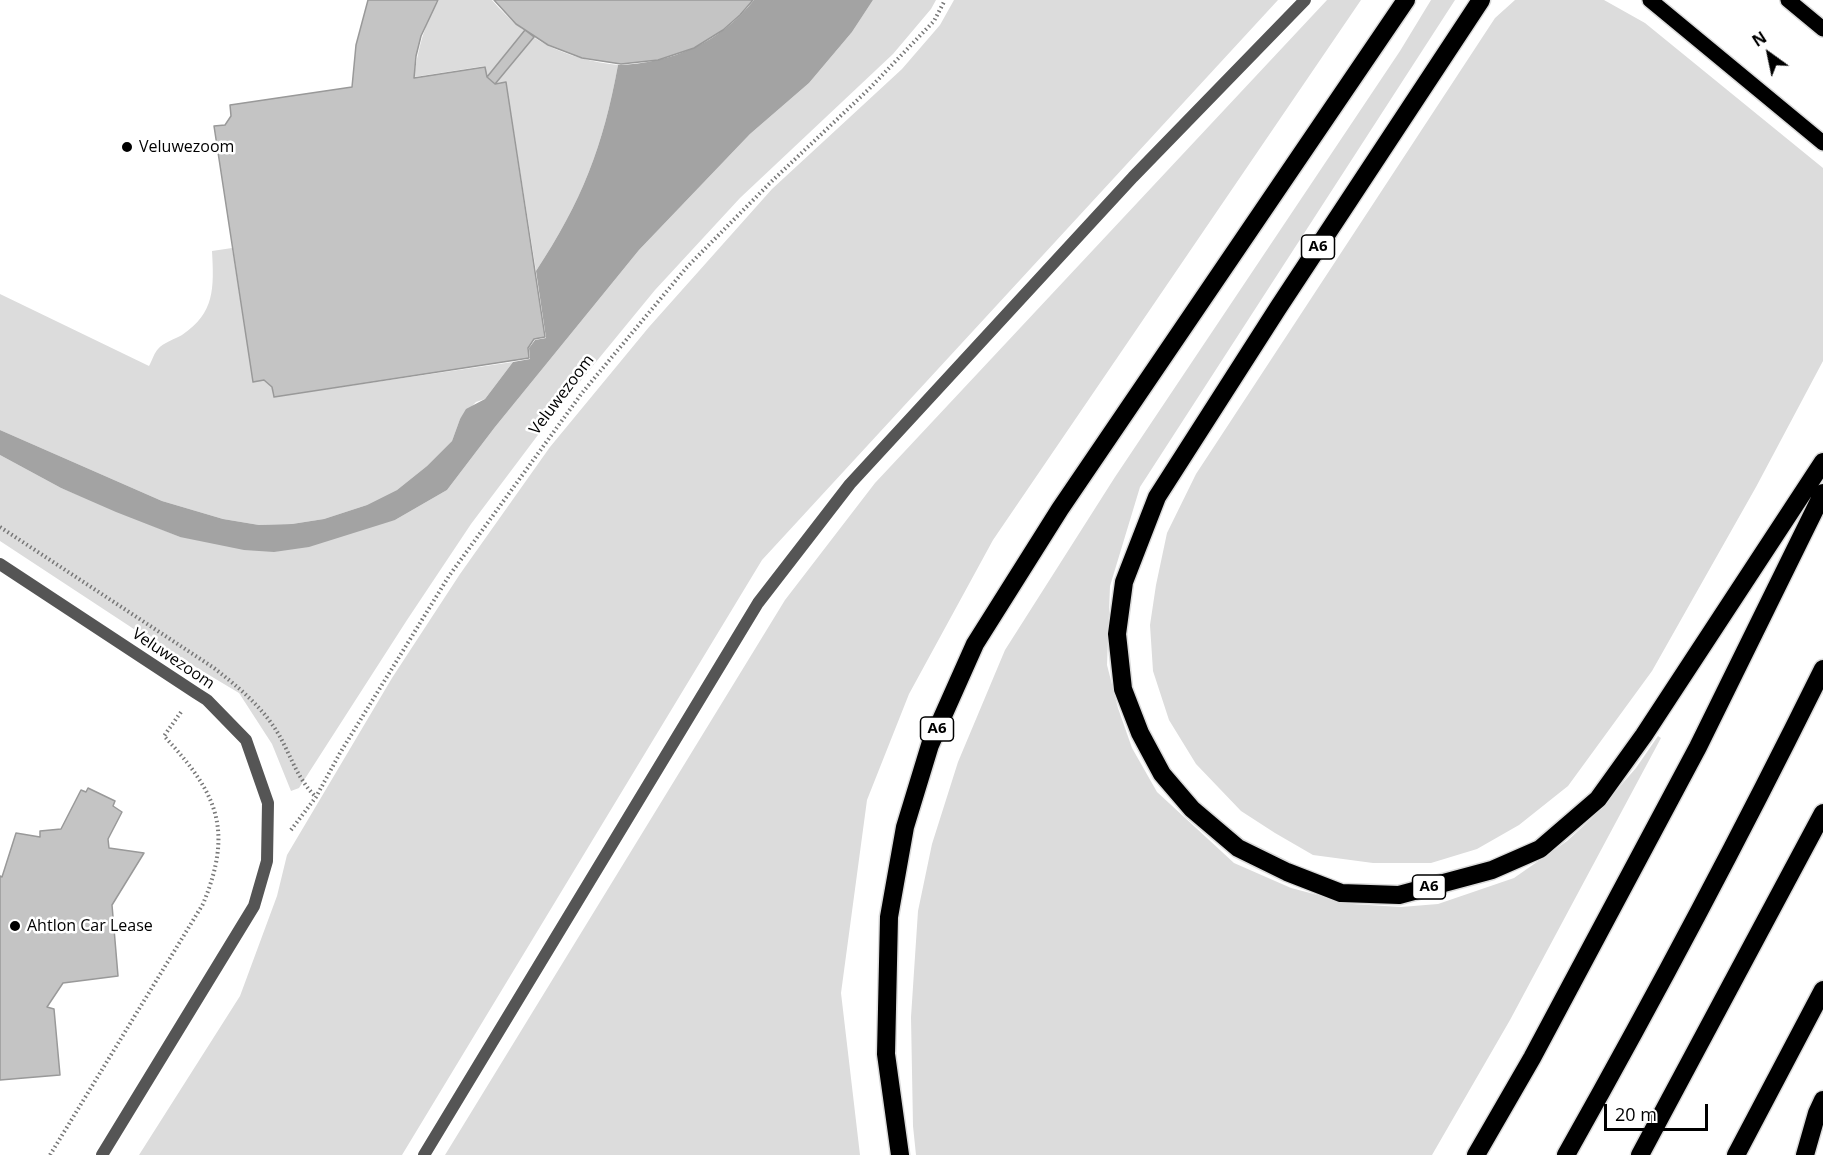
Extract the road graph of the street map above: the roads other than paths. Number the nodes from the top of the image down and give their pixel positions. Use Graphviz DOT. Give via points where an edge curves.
graph roads {
  1 [pos="1305,0"];
  2 [pos="1406,0"];
  3 [pos="1481,0"];
  4 [pos="1650,0"];
  5 [pos="1788,0"];
  6 [pos="1823,29"];
  7 [pos="1823,143"];
  8 [pos="1823,462"];
  9 [pos="1823,493"];
  10 [pos="0,564"];
  11 [pos="1823,669"];
  12 [pos="1823,813"];
  13 [pos="1823,990"];
  14 [pos="1823,1100"];
  15 [pos="102,1155"];
  16 [pos="424,1155"];
  17 [pos="900,1155"];
  18 [pos="1476,1155"];
  19 [pos="1566,1155"];
  20 [pos="1640,1155"];
  21 [pos="1736,1155"];
  22 [pos="1805,1155"];
  1 -- 16 [label="street" via="1133,177 850,484 759,603"];
  2 -- 17 [label="highway, A6" via="1054,519 975,644 930,745 905,827 889,917 886,1054"];
  3 -- 8 [label="highway, A6" via="1157,496 1124,582 1118,634 1123,689 1162,774 1192,809 1238,848 1341,892 1399,895 1492,870 1540,849 1598,799"];
  4 -- 7 [label="main road"];
  5 -- 6 [label="main road"];
  9 -- 18 [label="highway" via="1698,747"];
  10 -- 15 [label="street, Veluwezoom" via="207,700 246,740 268,803 267,861 254,906"];
  11 -- 19 [label="highway" via="1764,788"];
  12 -- 20 [label="highway"];
  13 -- 21 [label="highway"];
  14 -- 22 [label="highway"];
}
